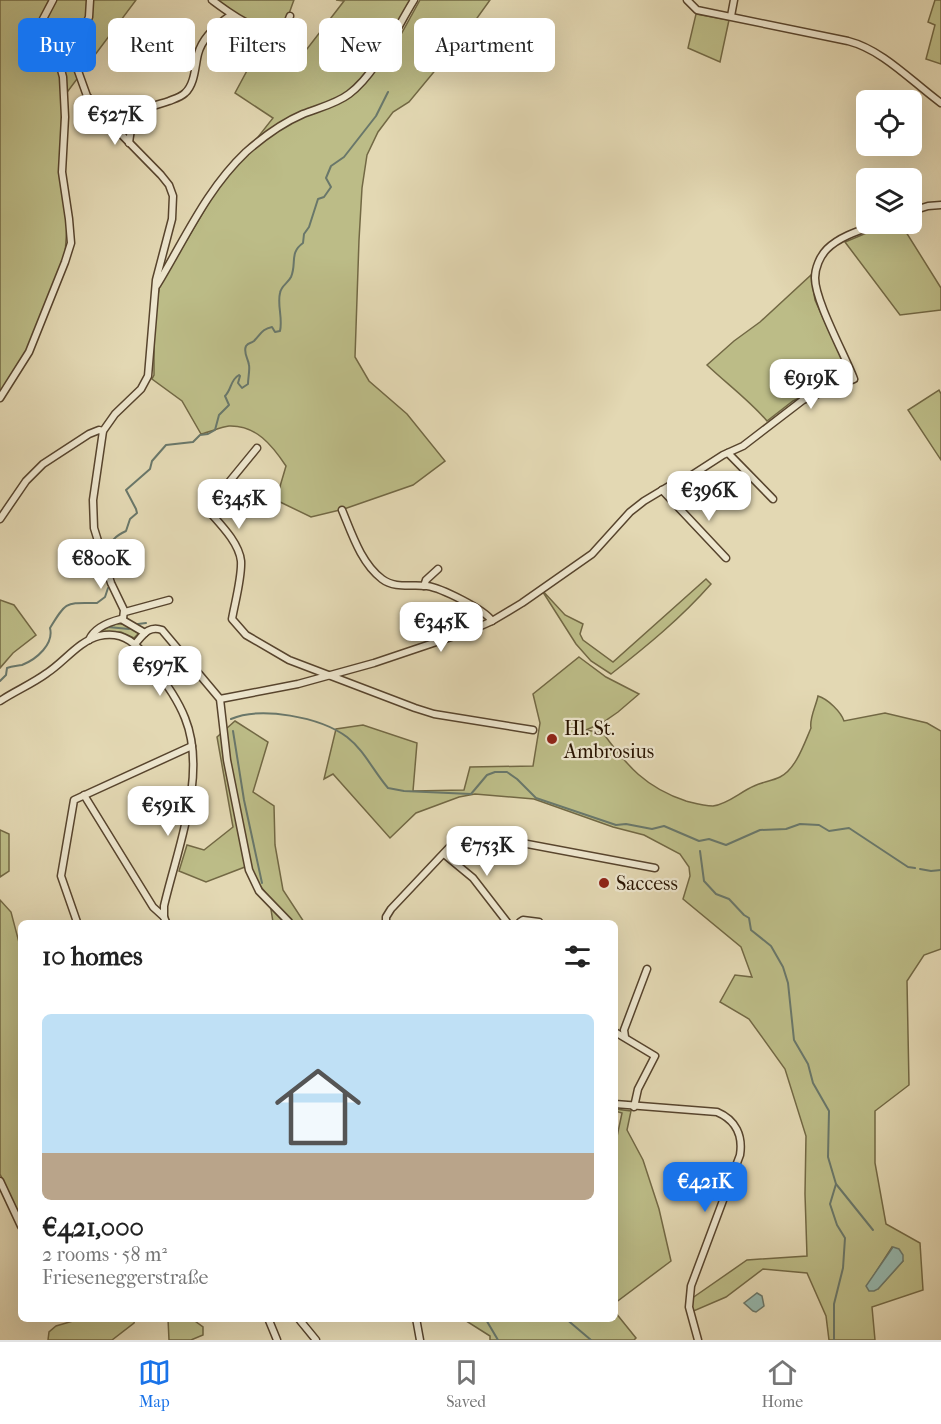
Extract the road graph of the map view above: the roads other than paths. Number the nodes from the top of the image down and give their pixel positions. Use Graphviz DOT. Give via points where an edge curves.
graph roads {
  1 [pos="53,0"];
  2 [pos="90,0"];
  3 [pos="212,0"];
  4 [pos="414,0"];
  5 [pos="687,0"];
  6 [pos="734,0"];
  7 [pos="231,15"];
  8 [pos="290,16"];
  9 [pos="731,16"];
  10 [pos="941,103"];
  11 [pos="129,143"];
  12 [pos="941,205"];
  13 [pos="922,208"];
  14 [pos="856,234"];
  15 [pos="157,286"];
  16 [pos="0,398"];
  17 [pos="103,431"];
  18 [pos="257,448"];
  19 [pos="728,453"];
  20 [pos="662,490"];
  21 [pos="773,499"];
  22 [pos="342,510"];
  23 [pos="0,519"];
  24 [pos="726,558"];
  25 [pos="438,570"];
  26 [pos="424,586"];
  27 [pos="169,600"];
  28 [pos="124,616"];
  29 [pos="492,621"];
  30 [pos="145,633"];
  31 [pos="89,640"];
  32 [pos="135,644"];
  33 [pos="327,676"];
  34 [pos="220,699"];
  35 [pos="0,701"];
  36 [pos="533,730"];
  37 [pos="192,746"];
  38 [pos="84,795"];
  39 [pos="444,854"];
  40 [pos="655,868"];
  41 [pos="76,920"];
  42 [pos="165,920"];
  43 [pos="287,920"];
  44 [pos="386,920"];
  45 [pos="505,920"];
  46 [pos="647,969"];
  47 [pos="618,1034"];
  48 [pos="625,1037"];
  49 [pos="618,1104"];
  50 [pos="634,1107"];
  51 [pos="0,1181"];
  52 [pos="18,1220"];
  53 [pos="270,1322"];
  54 [pos="301,1322"];
  55 [pos="417,1322"];
  56 [pos="277,1340"];
  57 [pos="316,1340"];
  58 [pos="420,1340"];
  59 [pos="698,1340"];
  1 -- 16 [label="street" via="42,27 63,77 62,172 71,243 29,352"];
  2 -- 11 [label="street" via="74,63 89,100"];
  3 -- 7 [label="street"];
  4 -- 15 [label="street" via="361,84 347,96 282,125 231,168 203,205"];
  5 -- 9 [label="street" via="697,10"];
  6 -- 9 [label="street"];
  7 -- 8 [label="street" via="272,31 284,27"];
  7 -- 11 [label="street" via="200,48 187,91 136,114"];
  9 -- 10 [label="street" via="868,47"];
  11 -- 15 [label="street" via="161,175 173,196 172,219"];
  12 -- 13 [label="street"];
  14 -- 19 [label="street" via="835,243 816,269 816,288 854,379 803,400"];
  15 -- 17 [label="street" via="148,376"];
  17 -- 23 [label="street" via="89,434 43,464"];
  17 -- 28 [label="street" via="92,517"];
  18 -- 33 [label="street" via="207,509 240,556 232,619 246,635 271,651"];
  19 -- 20 [label="street"];
  19 -- 21 [label="street"];
  20 -- 24 [label="street"];
  20 -- 29 [label="street" via="630,512 592,554"];
  22 -- 26 [label="street" via="363,557 382,579 393,584"];
  25 -- 26 [label="street"];
  26 -- 29 [label="street" via="476,607"];
  27 -- 28 [label="street"];
  28 -- 30 [label="street"];
  28 -- 31 [label="street" via="100,628"];
  29 -- 33 [label="street"];
  30 -- 32 [label="street"];
  30 -- 34 [label="street" via="155,628 162,630"];
  31 -- 32 [label="street" via="113,635"];
  31 -- 35 [label="street" via="45,675"];
  32 -- 37 [label="street" via="181,708"];
  33 -- 34 [label="street"];
  33 -- 36 [label="street" via="426,712"];
  34 -- 43 [label="street" via="227,760 250,872 259,891"];
  37 -- 38 [label="street"];
  37 -- 42 [label="street" via="190,798 167,895"];
  38 -- 41 [label="street" via="73,803 61,876"];
  38 -- 42 [label="street" via="153,907"];
  39 -- 40 [label="street" via="459,837 474,834"];
  39 -- 44 [label="street" via="387,914"];
  39 -- 45 [label="street" via="473,878"];
  46 -- 48 [label="street" via="624,1030"];
  47 -- 48 [label="street"];
  48 -- 50 [label="street" via="655,1057 638,1089"];
  49 -- 50 [label="street"];
  50 -- 59 [label="street" via="717,1112 732,1122 741,1137 738,1160 691,1286 688,1307"];
  51 -- 52 [label="street"];
  53 -- 56 [label="street"];
  54 -- 57 [label="street"];
  55 -- 58 [label="street"];
}
